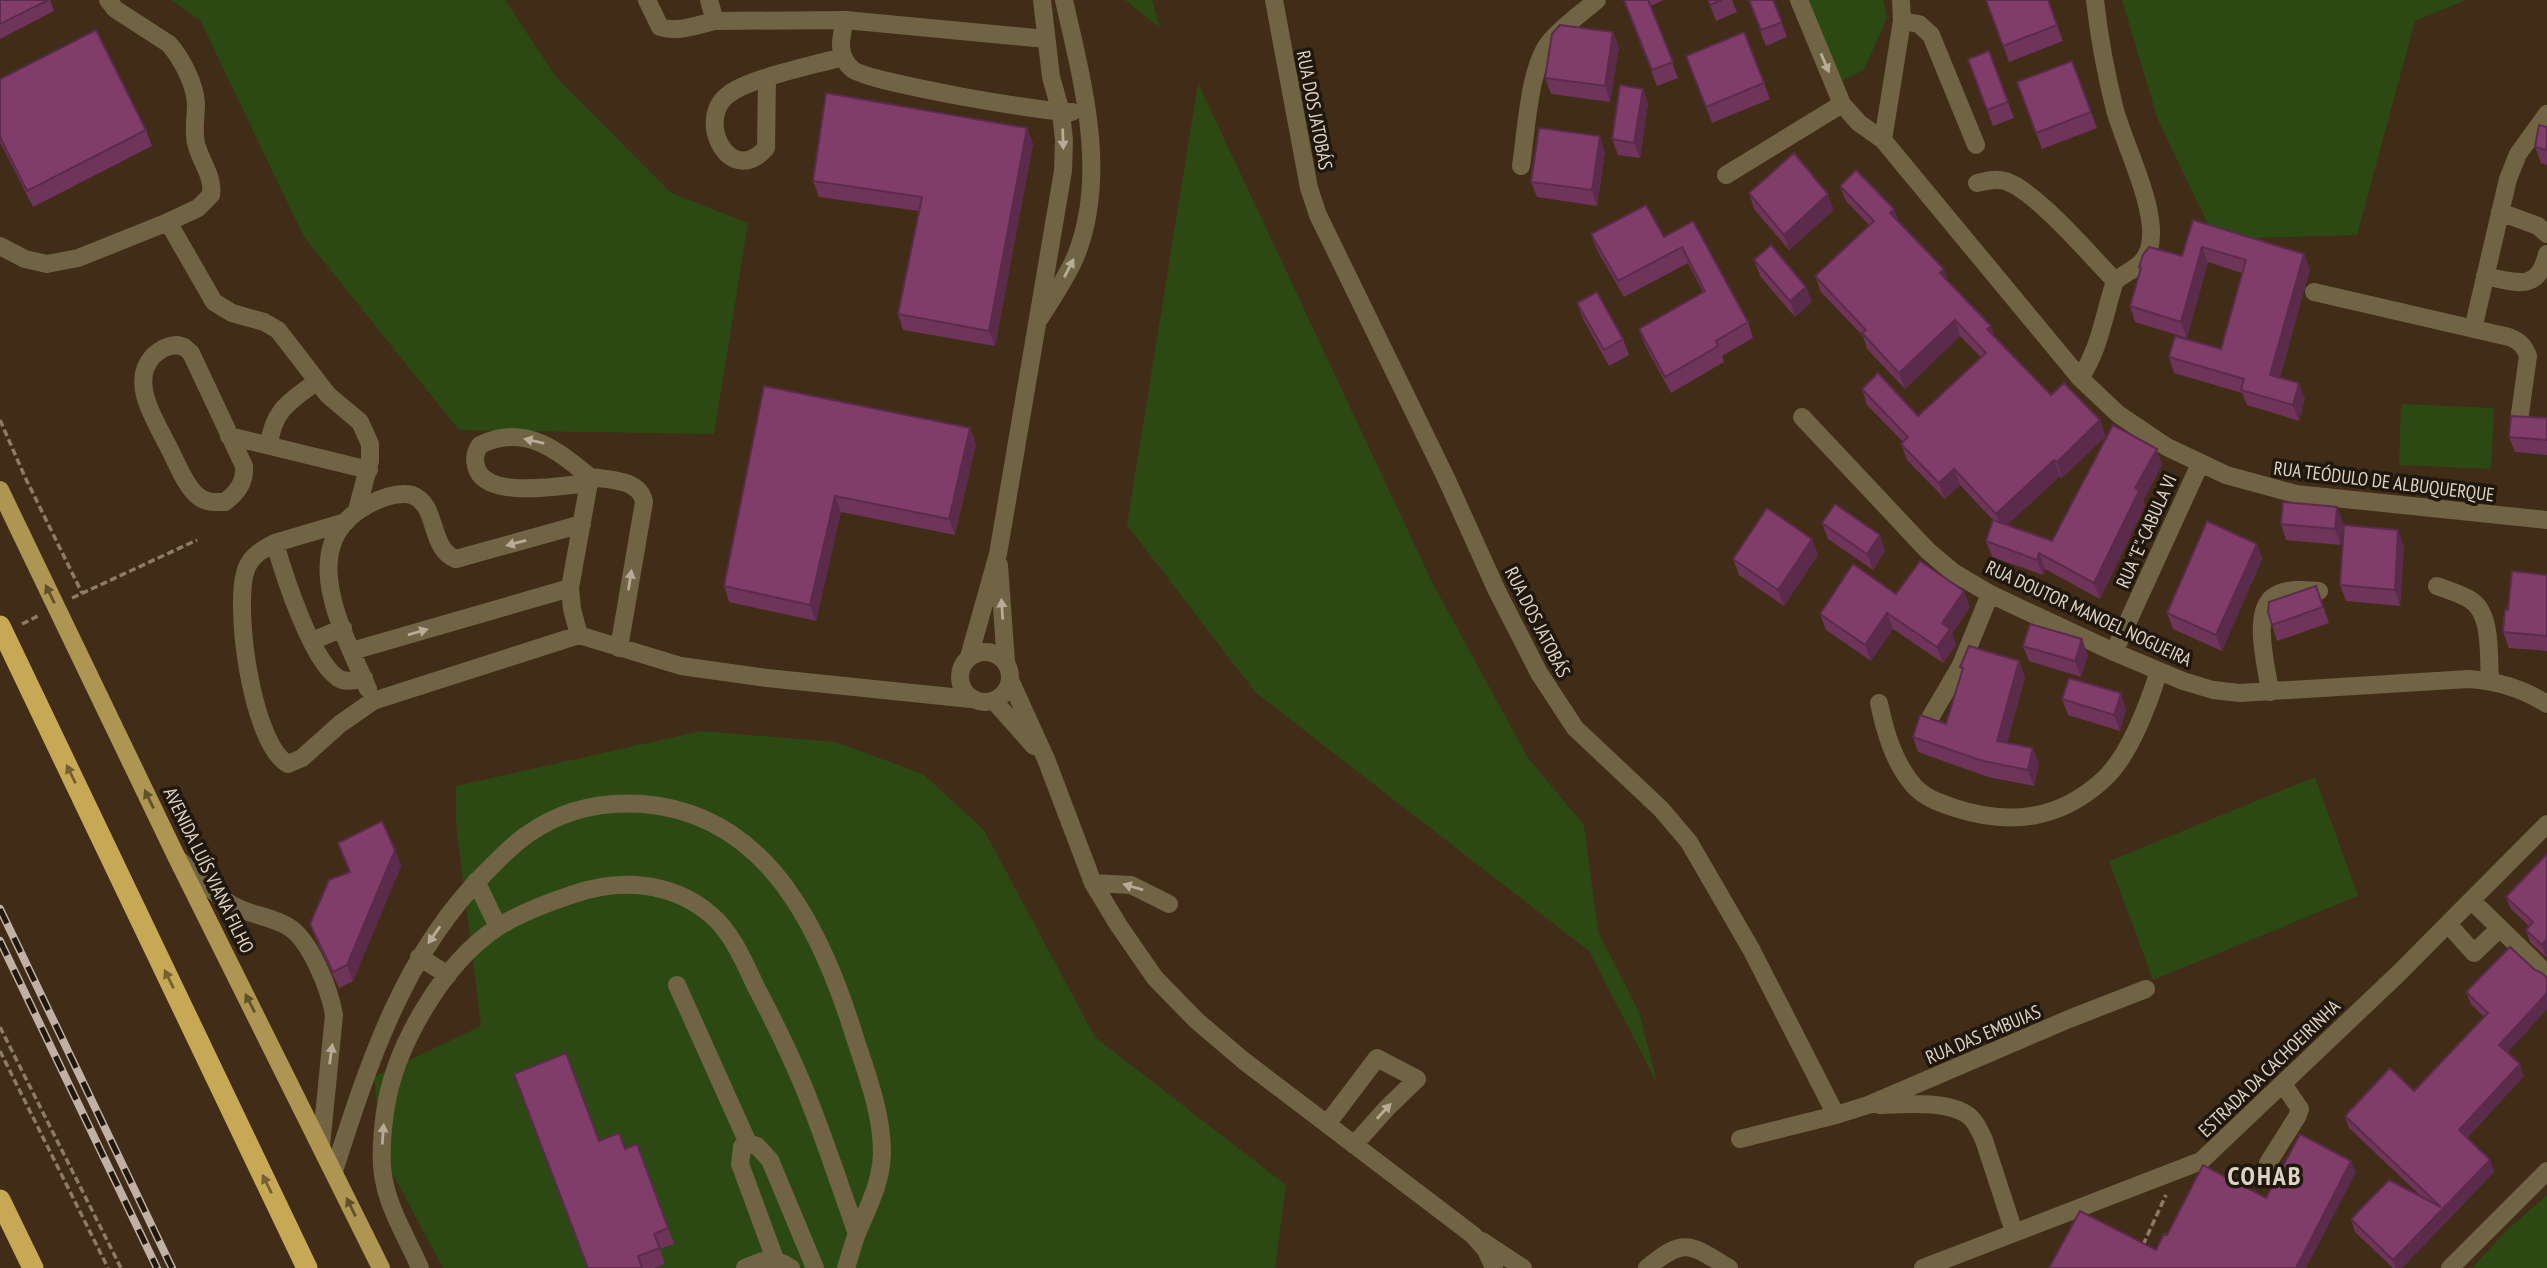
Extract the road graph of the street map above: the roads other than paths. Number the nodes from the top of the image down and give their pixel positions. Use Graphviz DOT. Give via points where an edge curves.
graph roads {
  1 [pos="108,0"];
  2 [pos="647,0"];
  3 [pos="709,0"];
  4 [pos="1042,0"];
  5 [pos="1064,0"];
  6 [pos="1274,0"];
  7 [pos="1597,0"];
  8 [pos="1799,0"];
  9 [pos="1901,0"];
  10 [pos="2095,0"];
  11 [pos="845,20"];
  12 [pos="715,21"];
  13 [pos="1902,21"];
  14 [pos="1045,39"];
  15 [pos="842,58"];
  16 [pos="766,79"];
  17 [pos="1842,104"];
  18 [pos="1086,112"];
  19 [pos="1062,113"];
  20 [pos="2547,114"];
  21 [pos="1883,140"];
  22 [pos="1976,145"];
  23 [pos="1521,166"];
  24 [pos="1726,175"];
  25 [pos="1977,183"];
  26 [pos="2500,212"];
  27 [pos="169,222"];
  28 [pos="2547,234"];
  29 [pos="0,246"];
  30 [pos="2547,254"];
  31 [pos="2486,276"];
  32 [pos="2115,281"];
  33 [pos="2314,292"];
  34 [pos="1035,327"];
  35 [pos="2473,329"];
  36 [pos="2080,378"];
  37 [pos="316,382"];
  38 [pos="1802,417"];
  39 [pos="2519,421"];
  40 [pos="229,436"];
  41 [pos="269,445"];
  42 [pos="2200,464"];
  43 [pos="369,470"];
  44 [pos="590,480"];
  45 [pos="0,491"];
  46 [pos="351,516"];
  47 [pos="2547,520"];
  48 [pos="582,524"];
  49 [pos="275,543"];
  50 [pos="998,554"];
  51 [pos="2437,586"];
  52 [pos="570,588"];
  53 [pos="2319,591"];
  54 [pos="1990,594"];
  55 [pos="0,626"];
  56 [pos="343,628"];
  57 [pos="579,635"];
  58 [pos="312,641"];
  59 [pos="619,648"];
  60 [pos="352,651"];
  61 [pos="2114,652"];
  62 [pos="969,657"];
  63 [pos="2159,671"];
  64 [pos="1008,672"];
  65 [pos="364,678"];
  66 [pos="960,678"];
  67 [pos="2490,681"];
  68 [pos="2270,692"];
  69 [pos="920,695"];
  70 [pos="971,699"];
  71 [pos="373,701"];
  72 [pos="994,701"];
  73 [pos="1879,703"];
  74 [pos="2547,704"];
  75 [pos="1930,718"];
  76 [pos="1046,759"];
  77 [pos="2544,834"];
  78 [pos="177,858"];
  79 [pos="477,881"];
  80 [pos="1093,883"];
  81 [pos="2472,901"];
  82 [pos="1169,904"];
  83 [pos="2448,925"];
  84 [pos="498,927"];
  85 [pos="2500,928"];
  86 [pos="419,957"];
  87 [pos="2547,974"];
  88 [pos="448,975"];
  89 [pos="677,985"];
  90 [pos="2146,989"];
  91 [pos="2283,1084"];
  92 [pos="358,1096"];
  93 [pos="386,1104"];
  94 [pos="1868,1105"];
  95 [pos="1836,1115"];
  96 [pos="1327,1124"];
  97 [pos="1740,1139"];
  98 [pos="748,1143"];
  99 [pos="1354,1145"];
  100 [pos="321,1146"];
  101 [pos="2268,1163"];
  102 [pos="334,1171"];
  103 [pos="2547,1171"];
  104 [pos="0,1200"];
  105 [pos="2014,1232"];
  106 [pos="857,1234"];
  107 [pos="1473,1235"];
  108 [pos="783,1264"];
  109 [pos="33,1268"];
  110 [pos="307,1268"];
  111 [pos="381,1268"];
  112 [pos="420,1268"];
  113 [pos="745,1268"];
  114 [pos="815,1268"];
  115 [pos="846,1268"];
  116 [pos="1494,1268"];
  117 [pos="1523,1268"];
  118 [pos="1647,1268"];
  119 [pos="1729,1268"];
  120 [pos="1923,1268"];
  121 [pos="2450,1268"];
  1 -- 27 [label="street" via="169,44 194,90 196,145 212,183 211,195 198,208"];
  2 -- 12 [label="street" via="660,27 680,30"];
  3 -- 12 [label="street"];
  4 -- 14 [label="street"];
  5 -- 18 [label="street"];
  6 -- 95 [label="street, RUA DOS JATOBÁS" via="1318,215 1497,591 1539,673 1575,728 1661,809 1689,842 1751,949"];
  7 -- 23 [label="street" via="1541,55"];
  8 -- 17 [label="street, RUA TEÓDULO DE ALBUQUERQUE, one-way"];
  9 -- 13 [label="street"];
  10 -- 32 [label="street" via="2116,111 2150,222 2145,258"];
  11 -- 12 [label="street"];
  11 -- 14 [label="street"];
  11 -- 15 [label="street"];
  13 -- 21 [label="street"];
  13 -- 22 [label="street" via="1919,24 1931,35"];
  14 -- 19 [label="street"];
  15 -- 16 [label="street"];
  15 -- 19 [label="street" via="867,76"];
  16 -- 16 [label="street" via="736,89 718,104 714,120 717,137 734,160 751,159 766,148"];
  17 -- 21 [label="street, RUA TEÓDULO DE ALBUQUERQUE"];
  17 -- 24 [label="street"];
  18 -- 19 [label="street"];
  34 -- 18 [label="street, one-way" via="1077,254 1088,210 1093,153"];
  19 -- 34 [label="street, one-way" via="1063,171"];
  20 -- 26 [label="street" via="2518,154"];
  21 -- 36 [label="street, RUA TEÓDULO DE ALBUQUERQUE"];
  25 -- 32 [label="street" via="2004,181 2033,197"];
  26 -- 28 [label="street"];
  26 -- 31 [label="street"];
  27 -- 29 [label="street" via="78,258 47,264"];
  27 -- 37 [label="street" via="214,302 278,330"];
  30 -- 31 [label="street" via="2544,268 2532,281"];
  31 -- 35 [label="street"];
  32 -- 36 [label="street" via="2095,352"];
  33 -- 35 [label="street"];
  34 -- 50 [label="street"];
  35 -- 39 [label="street" via="2509,337 2525,347 2528,367"];
  36 -- 42 [label="street, RUA TEÓDULO DE ALBUQUERQUE" via="2118,414"];
  37 -- 41 [label="street" via="279,413 272,423"];
  37 -- 43 [label="street" via="367,432"];
  38 -- 54 [label="street, RUA DOUTOR MANOEL NOGUEIRA" via="1928,551"];
  40 -- 40 [label="street" via="191,354 177,345 160,349 148,362 144,392 174,457 196,495 205,501 225,502 244,477 244,466"];
  40 -- 41 [label="street"];
  41 -- 43 [label="street"];
  42 -- 47 [label="street, RUA TEÓDULO DE ALBUQUERQUE" via="2296,495"];
  42 -- 61 [label="street, RUA \"E\"-CABULA VI"];
  43 -- 46 [label="street"];
  44 -- 44 [label="street, one-way" via="557,450 533,440 486,442 475,459 477,472 495,486"];
  44 -- 48 [label="street"];
  59 -- 44 [label="street, one-way" via="645,502 638,488"];
  78 -- 45 [label="main road, AVENIDA LUÍS VIANA FILHO, one-way"];
  48 -- 46 [label="street, one-way" via="456,559 444,553 415,496 390,496"];
  46 -- 49 [label="street"];
  46 -- 56 [label="street" via="335,538 327,578"];
  48 -- 52 [label="street"];
  49 -- 58 [label="street" via="284,578"];
  49 -- 71 [label="street" via="252,558 242,593 250,680 258,714 280,760 295,763"];
  50 -- 62 [label="street"];
  64 -- 50 [label="street, one-way"];
  51 -- 67 [label="street" via="2480,607 2486,619"];
  52 -- 57 [label="street"];
  60 -- 52 [label="street, one-way"];
  53 -- 68 [label="street" via="2290,590 2274,596 2264,607 2261,622"];
  54 -- 61 [label="street, RUA DOUTOR MANOEL NOGUEIRA"];
  54 -- 75 [label="street" via="1961,665"];
  110 -- 55 [label="highway, one-way"];
  56 -- 58 [label="street"];
  56 -- 60 [label="street"];
  57 -- 59 [label="street"];
  57 -- 71 [label="street"];
  58 -- 65 [label="street" via="331,673 343,680"];
  59 -- 69 [label="street" via="681,666"];
  60 -- 65 [label="street"];
  61 -- 63 [label="street, RUA DOUTOR MANOEL NOGUEIRA"];
  62 -- 64 [label="street" via="985,652 1000,657"];
  62 -- 66 [label="street"];
  63 -- 68 [label="street, RUA DOUTOR MANOEL NOGUEIRA" via="2213,690"];
  63 -- 73 [label="street" via="2138,726 2106,778 2068,804 2032,817 1983,817 1928,798 1897,760"];
  64 -- 72 [label="street" via="1002,696"];
  64 -- 76 [label="street"];
  65 -- 71 [label="street"];
  66 -- 69 [label="street"];
  66 -- 70 [label="street"];
  67 -- 68 [label="street, RUA DOUTOR MANOEL NOGUEIRA"];
  67 -- 74 [label="street, RUA DOUTOR MANOEL NOGUEIRA" via="2512,686"];
  69 -- 70 [label="street"];
  70 -- 72 [label="street"];
  72 -- 76 [label="street"];
  76 -- 80 [label="street"];
  77 -- 81 [label="street, ESTRADA DA CACHOEIRINHA"];
  100 -- 78 [label="main road, AVENIDA LUÍS VIANA FILHO, one-way"];
  100 -- 78 [label="street, one-way" via="334,1015 331,997 310,954 289,926 233,905"];
  79 -- 84 [label="street"];
  79 -- 86 [label="street, one-way"];
  79 -- 106 [label="street" via="528,834 558,816 621,802 681,811 709,821 741,839 765,861 790,893 832,972 872,1092 882,1152 878,1185"];
  82 -- 80 [label="street, one-way" via="1131,885"];
  80 -- 96 [label="street" via="1173,1000"];
  81 -- 83 [label="street, ESTRADA DA CACHOEIRINHA"];
  81 -- 85 [label="street"];
  83 -- 85 [label="street" via="2474,953"];
  83 -- 91 [label="street, ESTRADA DA CACHOEIRINHA"];
  84 -- 88 [label="street"];
  84 -- 106 [label="street" via="590,888 628,884 676,893 713,916 740,955 805,1090"];
  85 -- 87 [label="street"];
  86 -- 88 [label="street"];
  86 -- 92 [label="street" via="383,1028"];
  88 -- 93 [label="street" via="407,1040 392,1074"];
  89 -- 98 [label="street"];
  90 -- 94 [label="street, RUA DAS EMBUIAS"];
  91 -- 101 [label="street" via="2300,1109"];
  91 -- 105 [label="street, ESTRADA DA CACHOEIRINHA" via="2201,1161"];
  92 -- 93 [label="street"];
  92 -- 102 [label="street"];
  112 -- 93 [label="street, one-way" via="384,1185"];
  94 -- 95 [label="street, RUA DAS EMBUIAS"];
  94 -- 105 [label="street" via="1939,1106 1968,1115 1984,1140"];
  95 -- 97 [label="street"];
  96 -- 99 [label="street"];
  99 -- 96 [label="street, one-way" via="1417,1079 1377,1058"];
  98 -- 108 [label="street" via="742,1147 740,1164"];
  98 -- 114 [label="street" via="770,1160"];
  99 -- 107 [label="street"];
  100 -- 102 [label="main road, AVENIDA LUÍS VIANA FILHO"];
  111 -- 102 [label="main road, AVENIDA LUÍS VIANA FILHO, one-way"];
  103 -- 121 [label="street"];
  104 -- 109 [label="highway"];
  105 -- 120 [label="street, ESTRADA DA CACHOEIRINHA"];
  106 -- 115 [label="street"];
  107 -- 116 [label="street"];
  107 -- 117 [label="street"];
  108 -- 113 [label="street" via="765,1260"];
  118 -- 119 [label="street" via="1678,1247 1697,1250"];
}
